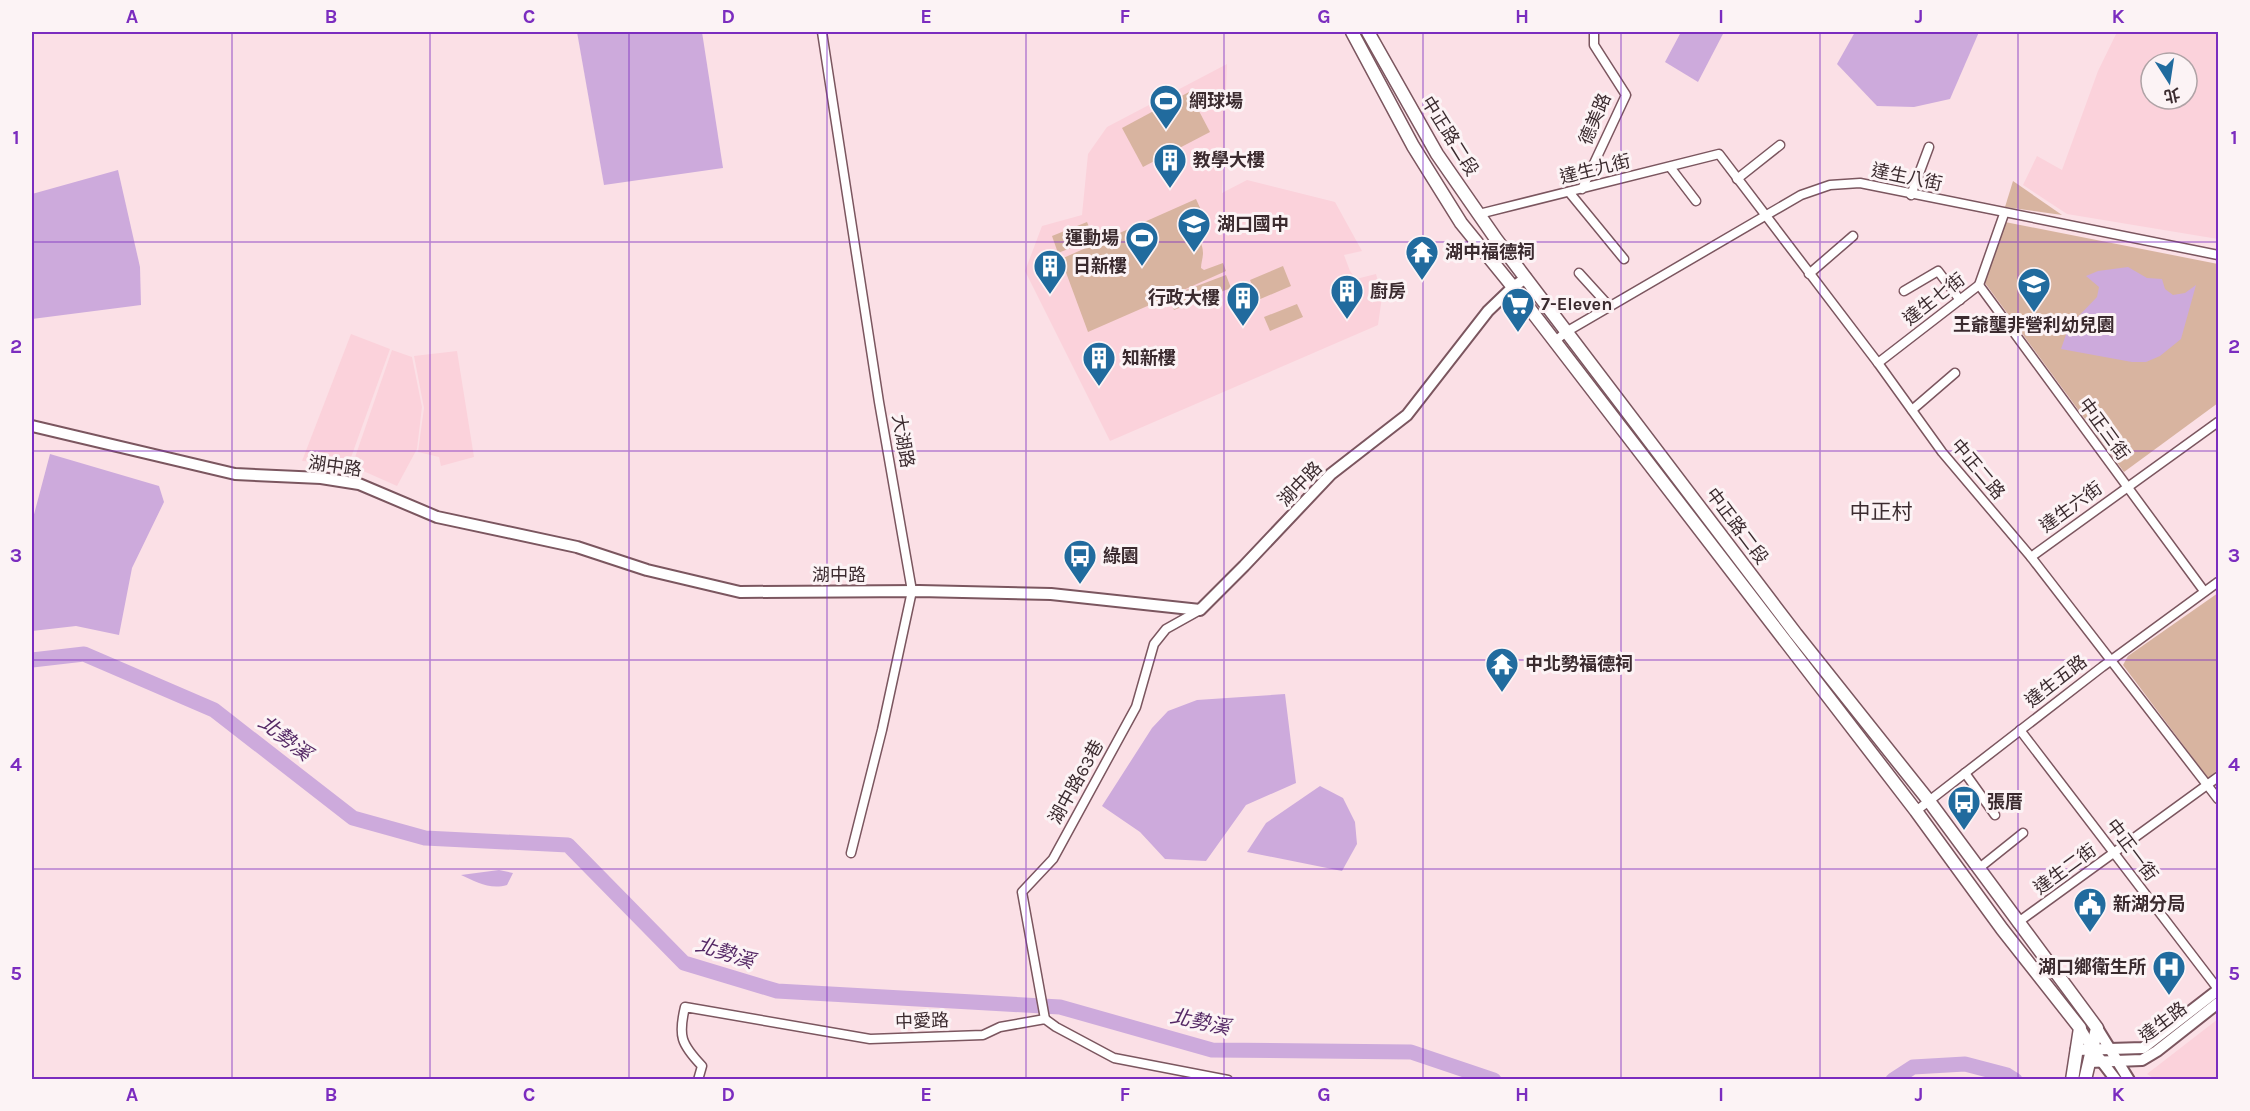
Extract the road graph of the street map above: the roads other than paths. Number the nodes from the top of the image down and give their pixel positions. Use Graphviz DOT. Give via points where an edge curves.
graph roads {
  1 [pos="822,32"];
  2 [pos="1352,32"];
  3 [pos="1368,32"];
  4 [pos="1594,32"];
  5 [pos="1780,145"];
  6 [pos="1929,147"];
  7 [pos="1719,154"];
  8 [pos="1670,167"];
  9 [pos="1737,179"];
  10 [pos="1582,189"];
  11 [pos="1569,192"];
  12 [pos="1911,195"];
  13 [pos="1696,201"];
  14 [pos="1479,214"];
  15 [pos="2004,214"];
  16 [pos="1765,216"];
  17 [pos="1853,236"];
  18 [pos="2218,255"];
  19 [pos="1624,259"];
  20 [pos="1579,273"];
  21 [pos="1809,274"];
  22 [pos="1526,278"];
  23 [pos="1979,285"];
  24 [pos="1513,287"];
  25 [pos="1904,291"];
  26 [pos="1959,300"];
  27 [pos="1609,306"];
  28 [pos="1566,332"];
  29 [pos="1554,342"];
  30 [pos="1878,363"];
  31 [pos="1955,374"];
  32 [pos="1912,410"];
  33 [pos="2218,422"];
  34 [pos="32,426"];
  35 [pos="2126,487"];
  36 [pos="2031,557"];
  37 [pos="2218,582"];
  38 [pos="912,591"];
  39 [pos="2204,591"];
  40 [pos="1200,610"];
  41 [pos="2111,660"];
  42 [pos="2020,730"];
  43 [pos="1965,773"];
  44 [pos="2218,777"];
  45 [pos="2207,785"];
  46 [pos="2218,799"];
  47 [pos="1929,801"];
  48 [pos="1916,811"];
  49 [pos="1995,815"];
  50 [pos="2023,833"];
  51 [pos="851,853"];
  52 [pos="2114,854"];
  53 [pos="1978,869"];
  54 [pos="2017,923"];
  55 [pos="2218,990"];
  56 [pos="2218,1003"];
  57 [pos="1045,1019"];
  58 [pos="2080,1028"];
  59 [pos="2097,1028"];
  60 [pos="2112,1049"];
  61 [pos="2076,1050"];
  62 [pos="2091,1056"];
  63 [pos="2102,1061"];
  64 [pos="2118,1061"];
  65 [pos="2073,1076"];
  66 [pos="2085,1078"];
  67 [pos="698,1080"];
  68 [pos="1228,1080"];
  69 [pos="2116,1080"];
  70 [pos="2129,1080"];
  1 -- 38 [label="street, 大湖路"];
  2 -- 24 [label="main road, 中正路二段" via="1413,146 1461,223"];
  3 -- 14 [label="main road, 中正路二段" via="1437,154"];
  4 -- 10 [label="street, 德美路" via="1594,45 1626,95"];
  5 -- 9 [label="street"];
  6 -- 12 [label="street"];
  7 -- 8 [label="street, 達生九街"];
  7 -- 9 [label="street, 中正二路"];
  8 -- 10 [label="street, 達生九街"];
  8 -- 13 [label="street"];
  9 -- 16 [label="street, 中正二路"];
  10 -- 11 [label="street, 達生九街"];
  11 -- 14 [label="street, 達生九街"];
  11 -- 19 [label="street"];
  12 -- 15 [label="street, 達生八街"];
  12 -- 16 [label="street, 達生八街" via="1860,183 1830,185 1801,195"];
  14 -- 22 [label="main road, 中正路二段"];
  15 -- 18 [label="street, 達生八街"];
  15 -- 23 [label="street, 達生七街"];
  16 -- 21 [label="street, 中正二路"];
  16 -- 27 [label="street, 達生八街"];
  17 -- 21 [label="street"];
  20 -- 27 [label="street"];
  21 -- 30 [label="street, 中正二路"];
  22 -- 24 [label="street, 湖中路"];
  22 -- 28 [label="main road, 中正路二段"];
  23 -- 26 [label="street, 達生七街"];
  23 -- 35 [label="street, 中正三街"];
  24 -- 29 [label="main road, 中正路二段"];
  24 -- 40 [label="street, 湖中路" via="1488,310 1407,415 1331,474"];
  25 -- 26 [label="street" via="1938,271"];
  26 -- 30 [label="street, 達生七街"];
  27 -- 28 [label="street, 達生八街"];
  28 -- 29 [label="street, 達生八街"];
  28 -- 47 [label="main road, 中正路二段"];
  29 -- 48 [label="main road, 中正路二段"];
  30 -- 32 [label="street, 中正二路"];
  31 -- 32 [label="street"];
  32 -- 36 [label="street, 中正二路" via="1942,452"];
  33 -- 35 [label="street, 達生六街"];
  34 -- 38 [label="street, 湖中路" via="235,474 359,484 437,517 577,548 740,592"];
  35 -- 36 [label="street, 達生六街"];
  35 -- 39 [label="street, 中正三街"];
  36 -- 41 [label="street, 中正二路"];
  37 -- 39 [label="street, 達生五路"];
  38 -- 40 [label="street, 湖中路" via="1051,594"];
  38 -- 51 [label="street, 大湖路"];
  39 -- 41 [label="street, 達生五路"];
  40 -- 57 [label="street, 湖中路63巷" via="1166,628 1154,644 1136,707 1053,859 1022,892"];
  41 -- 42 [label="street, 達生五路"];
  41 -- 45 [label="street, 中正二路"];
  42 -- 43 [label="street, 達生五路"];
  42 -- 52 [label="street, 中正一街"];
  43 -- 47 [label="street, 達生五路"];
  43 -- 49 [label="street"];
  44 -- 45 [label="street, 達生二街"];
  45 -- 46 [label="street, 中正二路"];
  45 -- 52 [label="street, 達生二街"];
  47 -- 48 [label="street, 達生五路"];
  47 -- 53 [label="main road, 中正路二段"];
  48 -- 58 [label="main road, 中正路二段"];
  50 -- 53 [label="street"];
  52 -- 54 [label="street, 達生二街"];
  52 -- 55 [label="street, 中正一街"];
  53 -- 54 [label="main road, 中正路二段"];
  54 -- 59 [label="main road, 中正路二段"];
  55 -- 60 [label="street, 達生路" via="2143,1048"];
  56 -- 64 [label="street, 達生路" via="2142,1060"];
  57 -- 67 [label="street, 中愛路" via="1000,1027 983,1035 870,1039 685,1007 680,1029 689,1052 702,1066"];
  57 -- 68 [label="street" via="1114,1058"];
  58 -- 61 [label="main road"];
  58 -- 62 [label="street"];
  59 -- 60 [label="street"];
  59 -- 62 [label="main road"];
  60 -- 62 [label="street, 達生路"];
  60 -- 64 [label="street"];
  61 -- 62 [label="street, 達生路"];
  61 -- 65 [label="main road"];
  62 -- 63 [label="street, 達生路"];
  62 -- 66 [label="main road"];
  63 -- 64 [label="street, 達生路"];
  63 -- 69 [label="street"];
  64 -- 70 [label="street"];
}
